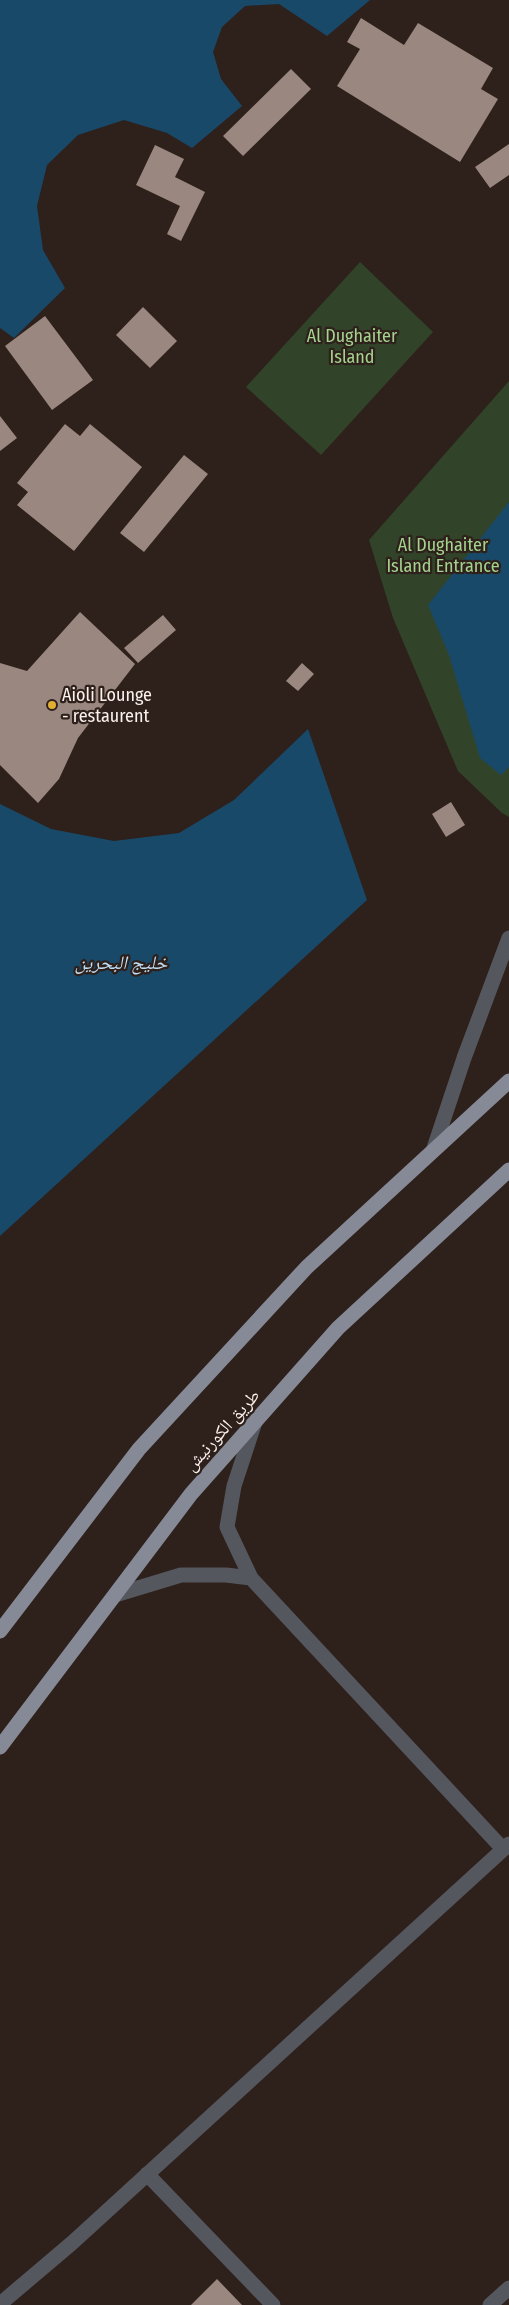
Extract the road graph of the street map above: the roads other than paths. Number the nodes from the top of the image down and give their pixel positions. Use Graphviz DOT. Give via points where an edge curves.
graph roads {
  1 [pos="509,938"];
  2 [pos="509,1081"];
  3 [pos="433,1150"];
  4 [pos="509,1170"];
  5 [pos="255,1422"];
  6 [pos="251,1578"];
  7 [pos="115,1595"];
  8 [pos="0,1631"];
  9 [pos="0,1747"];
  10 [pos="506,1847"];
  11 [pos="147,2174"];
  12 [pos="509,2288"];
  13 [pos="0,2304"];
  14 [pos="273,2305"];
  15 [pos="490,2305"];
  1 -- 3 [label="street"];
  2 -- 3 [label="main road"];
  3 -- 8 [label="main road" via="307,1267 139,1449"];
  4 -- 5 [label="main road, طريق الكورنيش" via="338,1328"];
  5 -- 6 [label="street" via="234,1486 227,1527"];
  5 -- 7 [label="main road, طريق الكورنيش" via="191,1494"];
  6 -- 7 [label="street" via="181,1575"];
  6 -- 10 [label="street"];
  7 -- 9 [label="main road, طريق الكورنيش"];
  10 -- 11 [label="street"];
  11 -- 13 [label="street"];
  11 -- 14 [label="street"];
  12 -- 15 [label="street"];
}
